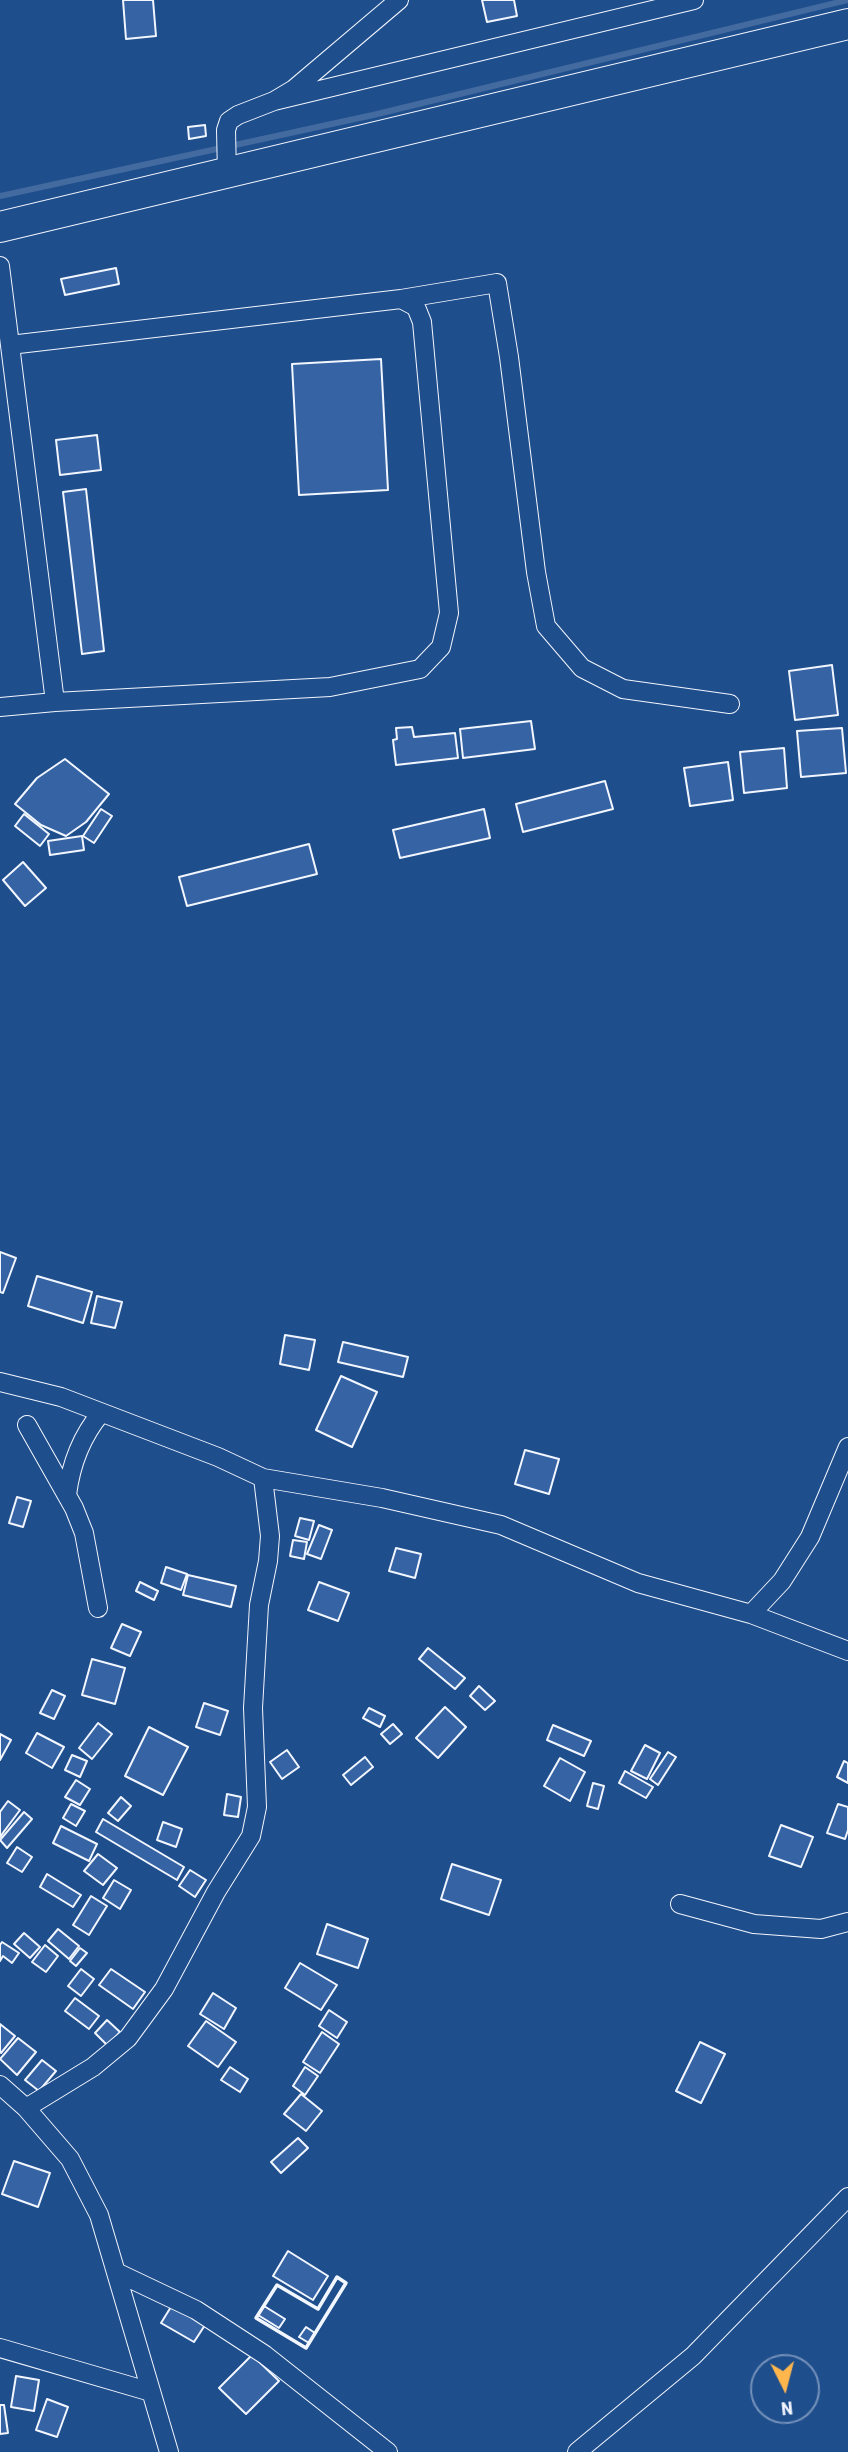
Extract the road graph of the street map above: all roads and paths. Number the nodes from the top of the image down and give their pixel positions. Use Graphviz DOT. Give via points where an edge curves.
graph roads {
  1 [pos="399,0"];
  2 [pos="694,0"];
  3 [pos="848,24"];
  4 [pos="274,101"];
  5 [pos="227,174"];
  6 [pos="0,227"];
  7 [pos="0,266"];
  8 [pos="401,299"];
  9 [pos="10,345"];
  10 [pos="55,702"];
  11 [pos="730,704"];
  12 [pos="0,707"];
  13 [pos="0,1382"];
  14 [pos="101,1413"];
  15 [pos="27,1425"];
  16 [pos="848,1447"];
  17 [pos="263,1478"];
  18 [pos="67,1495"];
  19 [pos="99,1608"];
  20 [pos="751,1614"];
  21 [pos="848,1651"];
  22 [pos="680,1904"];
  23 [pos="848,1922"];
  24 [pos="0,2085"];
  25 [pos="26,2108"];
  26 [pos="848,2197"];
  27 [pos="116,2272"];
  28 [pos="0,2348"];
  29 [pos="151,2392"];
  30 [pos="169,2452"];
  31 [pos="388,2452"];
  32 [pos="577,2452"];
  1 -- 4 [label="street"];
  2 -- 4 [label="street"];
  3 -- 5 [label="main road"];
  4 -- 5 [label="street" via="229,121"];
  5 -- 6 [label="main road"];
  7 -- 9 [label="street"];
  8 -- 9 [label="street"];
  8 -- 10 [label="street" via="416,307 422,321 449,613 442,647 420,669 330,687"];
  8 -- 11 [label="street" via="497,283 546,625 582,668 623,689"];
  9 -- 10 [label="street"];
  10 -- 12 [label="street"];
  13 -- 14 [label="street" via="61,1397"];
  14 -- 17 [label="street"];
  14 -- 18 [label="street" via="83,1437"];
  15 -- 18 [label="street"];
  16 -- 20 [label="street" via="810,1537 782,1581"];
  17 -- 20 [label="street" via="382,1498 500,1525 638,1583"];
  17 -- 25 [label="street" via="270,1536 253,1707 257,1807 251,1836 164,1989 128,2038 93,2067"];
  18 -- 19 [label="street" via="84,1533"];
  20 -- 21 [label="street"];
  22 -- 23 [label="street" via="754,1924 821,1929"];
  24 -- 25 [label="street"];
  25 -- 27 [label="street" via="70,2160 99,2216"];
  26 -- 32 [label="street" via="693,2356"];
  27 -- 29 [label="street"];
  27 -- 31 [label="street" via="196,2310 265,2355"];
  28 -- 29 [label="street"];
  29 -- 30 [label="street"];
}
